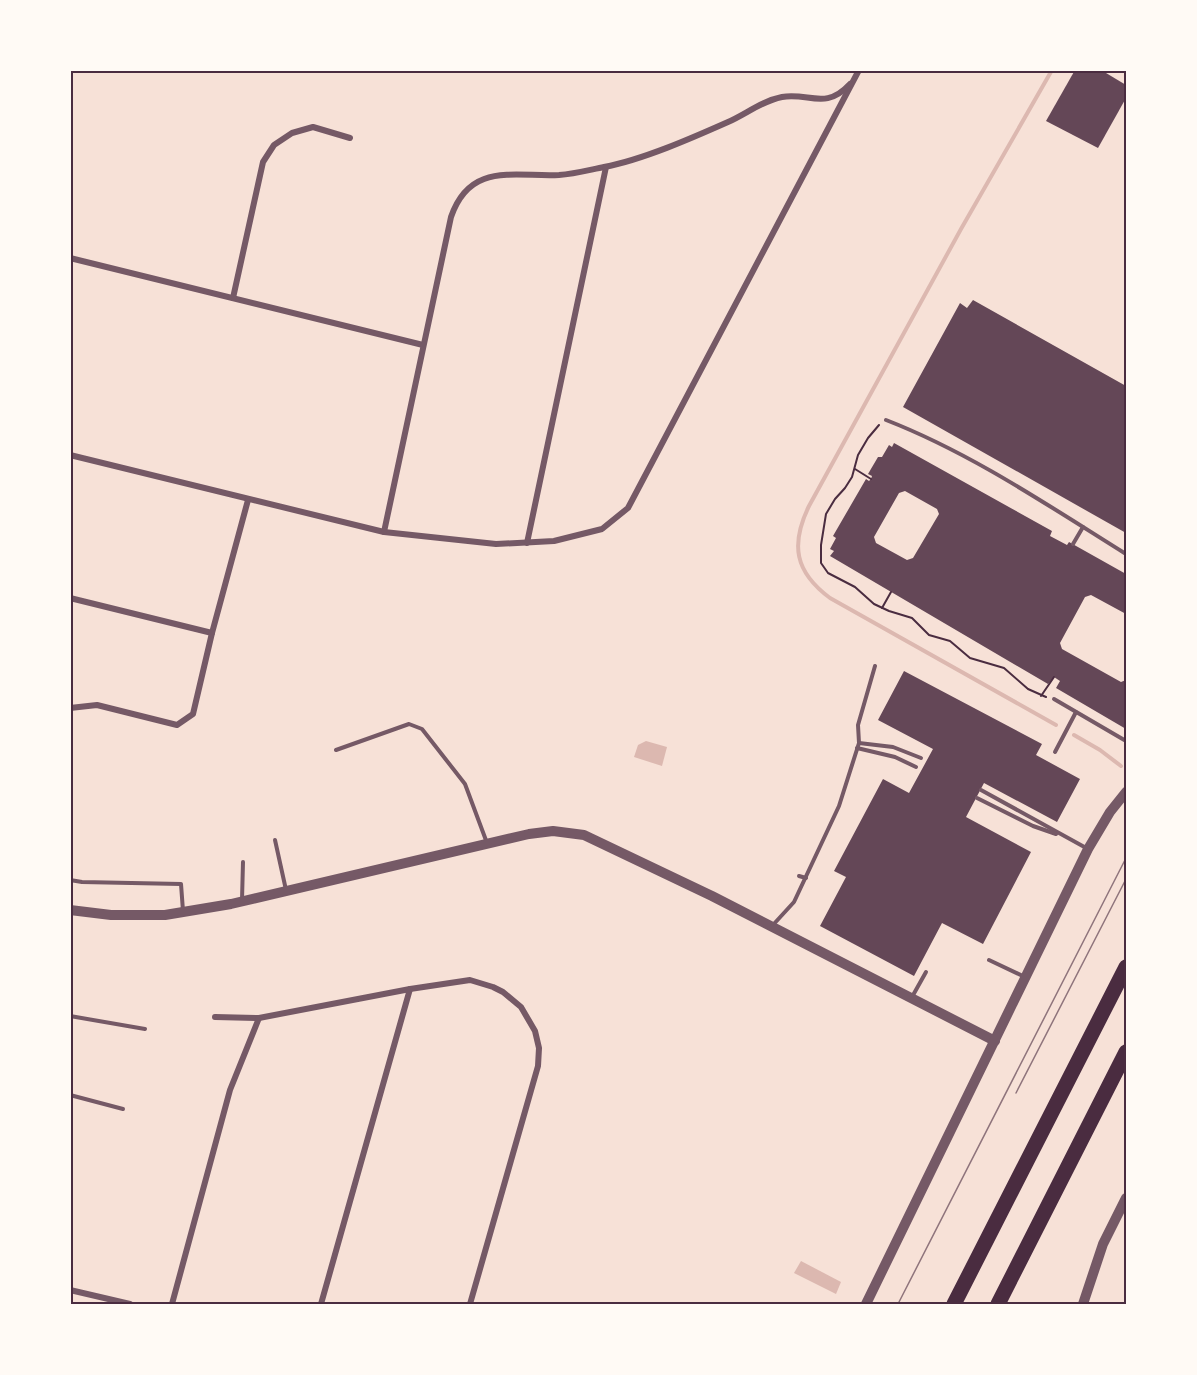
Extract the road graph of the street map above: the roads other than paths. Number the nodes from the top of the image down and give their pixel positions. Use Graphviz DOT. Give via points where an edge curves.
graph roads {
  1 [pos="858,73"];
  2 [pos="350,138"];
  3 [pos="606,167"];
  4 [pos="70,258"];
  5 [pos="233,298"];
  6 [pos="423,345"];
  7 [pos="886,420"];
  8 [pos="70,455"];
  9 [pos="248,500"];
  10 [pos="1083,527"];
  11 [pos="384,532"];
  12 [pos="527,543"];
  13 [pos="1073,544"];
  14 [pos="1126,554"];
  15 [pos="70,598"];
  16 [pos="212,633"];
  17 [pos="874,666"];
  18 [pos="1054,699"];
  19 [pos="70,708"];
  20 [pos="1076,712"];
  21 [pos="1126,741"];
  22 [pos="859,743"];
  23 [pos="857,748"];
  24 [pos="336,750"];
  25 [pos="1055,752"];
  26 [pos="921,758"];
  27 [pos="916,767"];
  28 [pos="981,790"];
  29 [pos="1126,792"];
  30 [pos="976,798"];
  31 [pos="1062,837"];
  32 [pos="275,840"];
  33 [pos="487,844"];
  34 [pos="1088,849"];
  35 [pos="243,862"];
  36 [pos="800,876"];
  37 [pos="806,878"];
  38 [pos="70,880"];
  39 [pos="286,891"];
  40 [pos="242,901"];
  41 [pos="70,910"];
  42 [pos="183,912"];
  43 [pos="772,927"];
  44 [pos="989,960"];
  45 [pos="1126,967"];
  46 [pos="926,972"];
  47 [pos="1026,977"];
  48 [pos="410,989"];
  49 [pos="912,998"];
  50 [pos="70,1016"];
  51 [pos="215,1017"];
  52 [pos="259,1018"];
  53 [pos="145,1029"];
  54 [pos="995,1041"];
  55 [pos="1126,1052"];
  56 [pos="70,1095"];
  57 [pos="123,1109"];
  58 [pos="1126,1198"];
  59 [pos="70,1290"];
  60 [pos="130,1305"];
  61 [pos="172,1305"];
  62 [pos="321,1305"];
  63 [pos="470,1305"];
  64 [pos="867,1305"];
  65 [pos="954,1305"];
  66 [pos="998,1305"];
  67 [pos="1083,1305"];
  1 -- 3 [label="street" via="848,87 826,100 783,96 730,122"];
  1 -- 12 [label="street" via="628,508 602,529"];
  2 -- 5 [label="street" via="313,127 292,133 274,145 263,162"];
  3 -- 6 [label="street" via="561,175 492,175 470,187 458,200 451,217"];
  3 -- 12 [label="street"];
  4 -- 5 [label="street"];
  5 -- 6 [label="street"];
  6 -- 11 [label="street"];
  7 -- 10 [label="lane" via="932,439"];
  8 -- 9 [label="street"];
  9 -- 11 [label="street"];
  9 -- 16 [label="street"];
  10 -- 13 [label="lane"];
  10 -- 14 [label="lane"];
  11 -- 12 [label="street" via="496,544"];
  15 -- 16 [label="street"];
  16 -- 19 [label="street" via="195,709 177,725 97,705"];
  17 -- 22 [label="lane" via="858,725"];
  18 -- 20 [label="lane"];
  20 -- 21 [label="lane"];
  20 -- 25 [label="lane"];
  22 -- 23 [label="lane"];
  22 -- 26 [label="lane" via="893,747"];
  23 -- 27 [label="lane" via="895,757"];
  23 -- 37 [label="lane" via="839,806"];
  24 -- 33 [label="lane" via="409,724 422,729 465,784"];
  28 -- 31 [label="lane" via="1037,819"];
  29 -- 34 [label="street"];
  30 -- 31 [label="lane"];
  31 -- 34 [label="lane"];
  32 -- 39 [label="lane"];
  33 -- 39 [label="street"];
  33 -- 43 [label="street" via="554,831 585,835"];
  34 -- 47 [label="street"];
  35 -- 40 [label="lane"];
  36 -- 37 [label="lane"];
  37 -- 43 [label="lane" via="794,902"];
  38 -- 42 [label="lane" via="181,884"];
  39 -- 40 [label="street"];
  40 -- 42 [label="street"];
  41 -- 42 [label="street" via="111,915"];
  43 -- 49 [label="street"];
  44 -- 47 [label="lane"];
  45 -- 65 [label="highway"];
  46 -- 49 [label="lane"];
  47 -- 54 [label="street"];
  48 -- 52 [label="street"];
  48 -- 62 [label="street"];
  48 -- 63 [label="street" via="470,980 482,983 521,1007 538,1039 538,1066"];
  49 -- 54 [label="street"];
  50 -- 53 [label="lane"];
  51 -- 52 [label="street"];
  52 -- 61 [label="street" via="230,1090"];
  54 -- 64 [label="street"];
  55 -- 66 [label="highway"];
  56 -- 57 [label="lane"];
  58 -- 67 [label="street" via="1103,1244"];
  59 -- 60 [label="street"];
}
